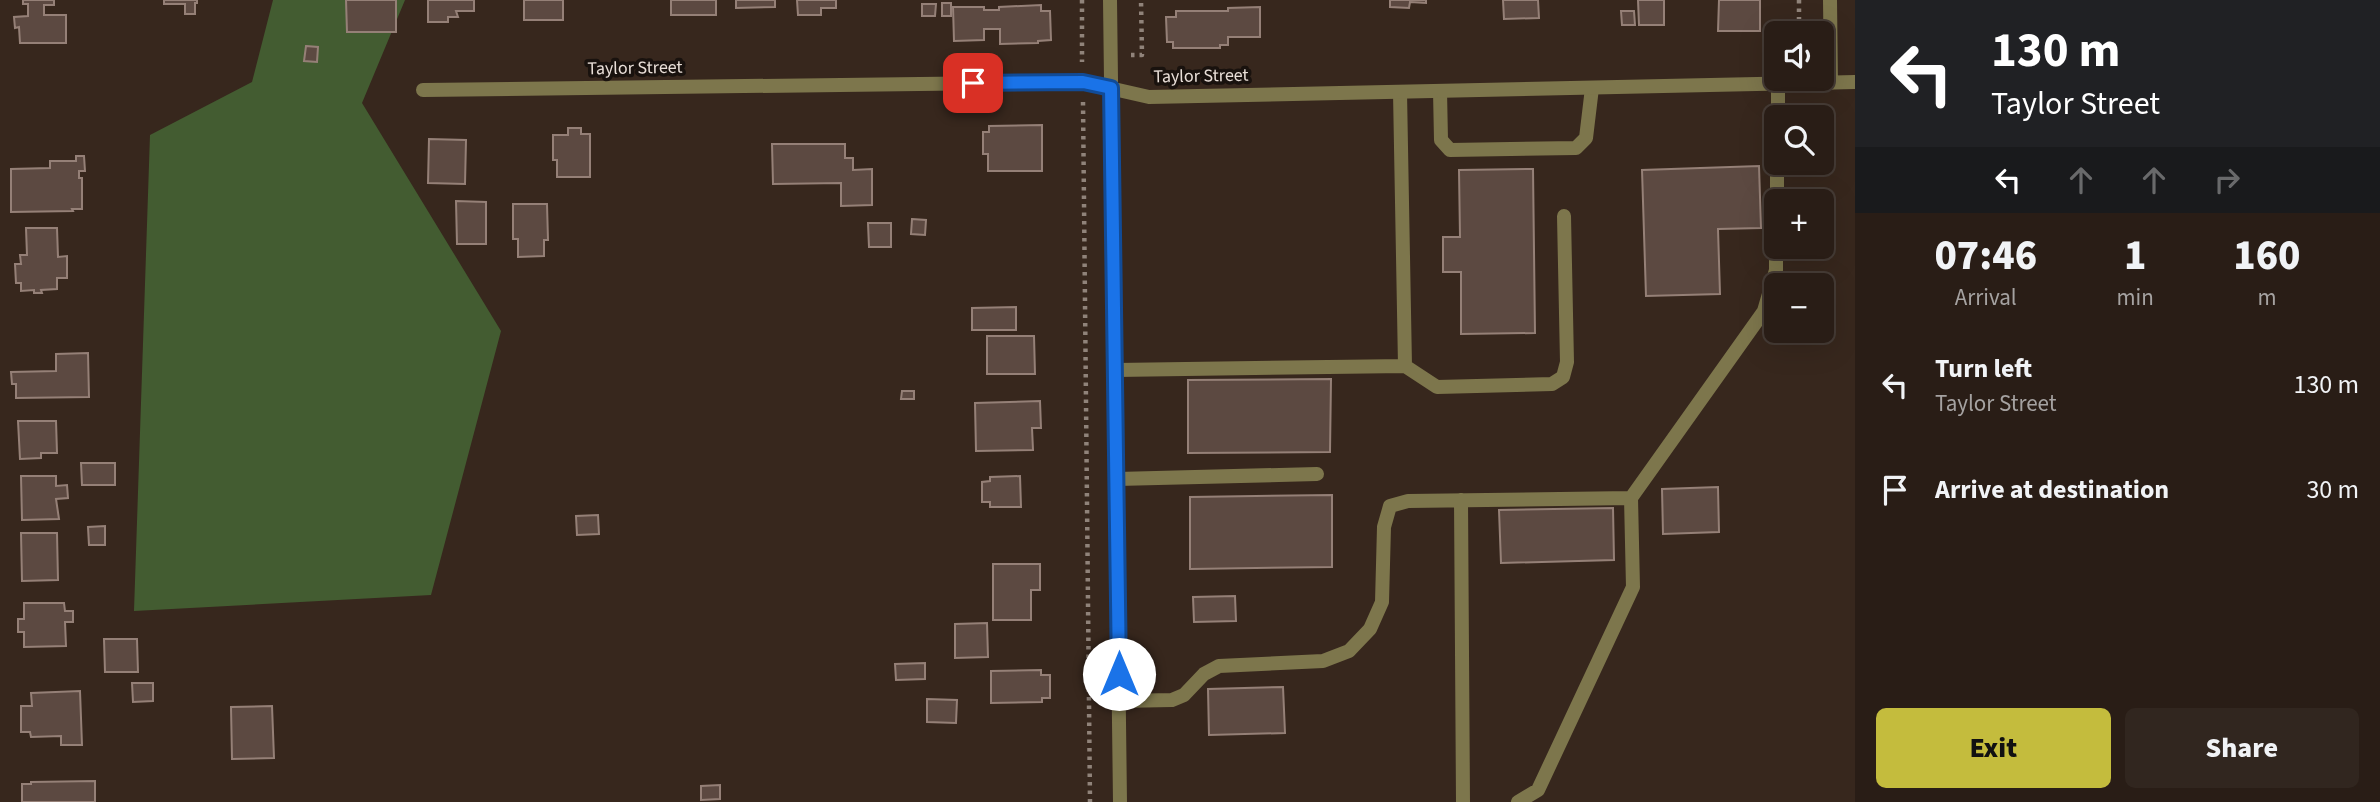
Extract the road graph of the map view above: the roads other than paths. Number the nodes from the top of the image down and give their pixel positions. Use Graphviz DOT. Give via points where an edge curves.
graph roads {
  1 [pos="1110,0"];
  2 [pos="1830,0"];
  3 [pos="1830,21"];
  4 [pos="1855,82"];
  5 [pos="1834,83"];
  6 [pos="1764,84"];
  7 [pos="1111,88"];
  8 [pos="1592,88"];
  9 [pos="422,90"];
  10 [pos="1440,91"];
  11 [pos="1400,92"];
  12 [pos="1564,216"];
  13 [pos="1776,259"];
  14 [pos="1405,366"];
  15 [pos="1116,370"];
  16 [pos="1317,474"];
  17 [pos="1117,479"];
  18 [pos="1630,498"];
  19 [pos="1461,500"];
  20 [pos="1119,701"];
  21 [pos="1120,802"];
  22 [pos="1463,802"];
  23 [pos="1518,802"];
  1 -- 7 [label="street"];
  2 -- 3 [label="street"];
  4 -- 5 [label="street, Taylor Street"];
  6 -- 8 [label="street, Taylor Street"];
  7 -- 9 [label="street, Taylor Street" via="1083,82"];
  7 -- 11 [label="street, Taylor Street" via="1149,97"];
  7 -- 15 [label="street"];
  8 -- 10 [label="street, Taylor Street"];
  8 -- 10 [label="street" via="1586,138 1576,148 1450,150 1441,140"];
  10 -- 11 [label="street, Taylor Street"];
  11 -- 14 [label="street"];
  12 -- 14 [label="street" via="1567,362 1563,377 1552,384 1437,387"];
  13 -- 18 [label="street" via="1764,311"];
  14 -- 15 [label="street"];
  15 -- 17 [label="street"];
  16 -- 17 [label="street"];
  17 -- 20 [label="street"];
  18 -- 19 [label="street"];
  18 -- 23 [label="street" via="1633,587 1538,790"];
  19 -- 20 [label="street" via="1390,506 1384,527 1382,603 1370,629 1349,651 1323,661 1219,666 1172,700"];
  19 -- 22 [label="street"];
  20 -- 21 [label="street"];
}
